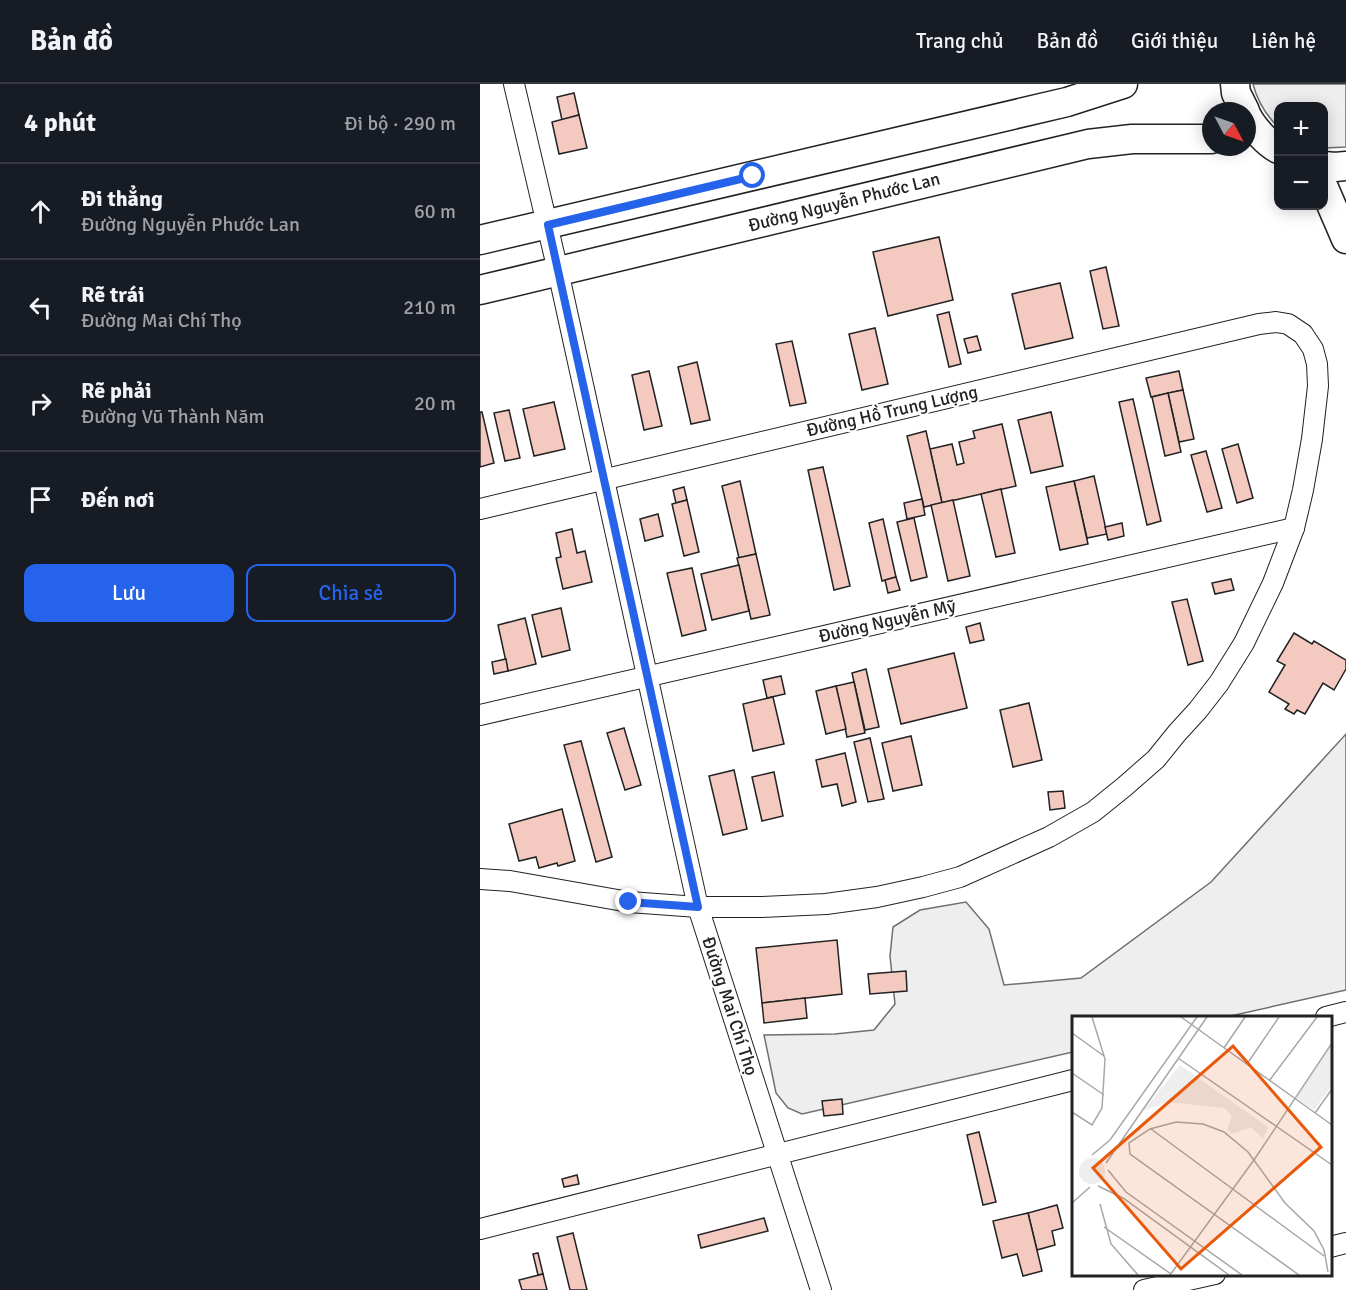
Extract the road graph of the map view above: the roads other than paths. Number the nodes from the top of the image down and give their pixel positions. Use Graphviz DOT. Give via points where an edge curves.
graph roads {
  1 [pos="514,84"];
  2 [pos="1124,84"];
  3 [pos="1235,84"];
  4 [pos="1240,102"];
  5 [pos="1256,132"];
  6 [pos="1202,139"];
  7 [pos="1266,146"];
  8 [pos="1328,166"];
  9 [pos="1346,166"];
  10 [pos="1328,199"];
  11 [pos="548,225"];
  12 [pos="1346,239"];
  13 [pos="480,240"];
  14 [pos="558,271"];
  15 [pos="480,290"];
  16 [pos="604,479"];
  17 [pos="480,509"];
  18 [pos="1294,528"];
  19 [pos="647,676"];
  20 [pos="480,715"];
  21 [pos="480,879"];
  22 [pos="698,907"];
  23 [pos="1346,1012"];
  24 [pos="1330,1016"];
  25 [pos="1072,1080"];
  26 [pos="777,1153"];
  27 [pos="480,1229"];
  28 [pos="1346,1243"];
  29 [pos="1331,1247"];
  30 [pos="1206,1280"];
  31 [pos="821,1290"];
  32 [pos="1144,1290"];
  1 -- 11 [label="street, Đường Mai Chí Thọ"];
  2 -- 11 [label="main road" via="1067,102"];
  3 -- 4 [label="main road"];
  5 -- 7 [label="main road"];
  6 -- 14 [label="main road, Đường Nguyễn Phước Lan" via="1088,144"];
  8 -- 9 [label="main road"];
  10 -- 12 [label="main road"];
  11 -- 13 [label="main road"];
  11 -- 14 [label="street, Đường Mai Chí Thọ"];
  14 -- 15 [label="main road, Đường Nguyễn Phước Lan"];
  14 -- 16 [label="street, Đường Mai Chí Thọ"];
  16 -- 17 [label="street, Đường Hồ Trung Lượng"];
  16 -- 18 [label="street, Đường Hồ Trung Lượng" via="1276,322 1288,324 1303,334 1317,364 1312,439"];
  16 -- 19 [label="street, Đường Mai Chí Thọ"];
  18 -- 19 [label="street, Đường Nguyễn Mỹ"];
  18 -- 22 [label="street" via="1244,643 1219,683 1156,759 1093,812 1008,856 960,877 923,887 826,904"];
  19 -- 20 [label="street, Đường Nguyễn Mỹ"];
  19 -- 22 [label="street, Đường Mai Chí Thọ"];
  21 -- 22 [label="street" via="629,902"];
  22 -- 26 [label="street, Đường Mai Chí Thọ"];
  23 -- 24 [label="street"];
  25 -- 26 [label="street"];
  26 -- 27 [label="street"];
  26 -- 31 [label="street, Đường Mai Chí Thọ"];
  28 -- 29 [label="street"];
  30 -- 32 [label="street"];
}
